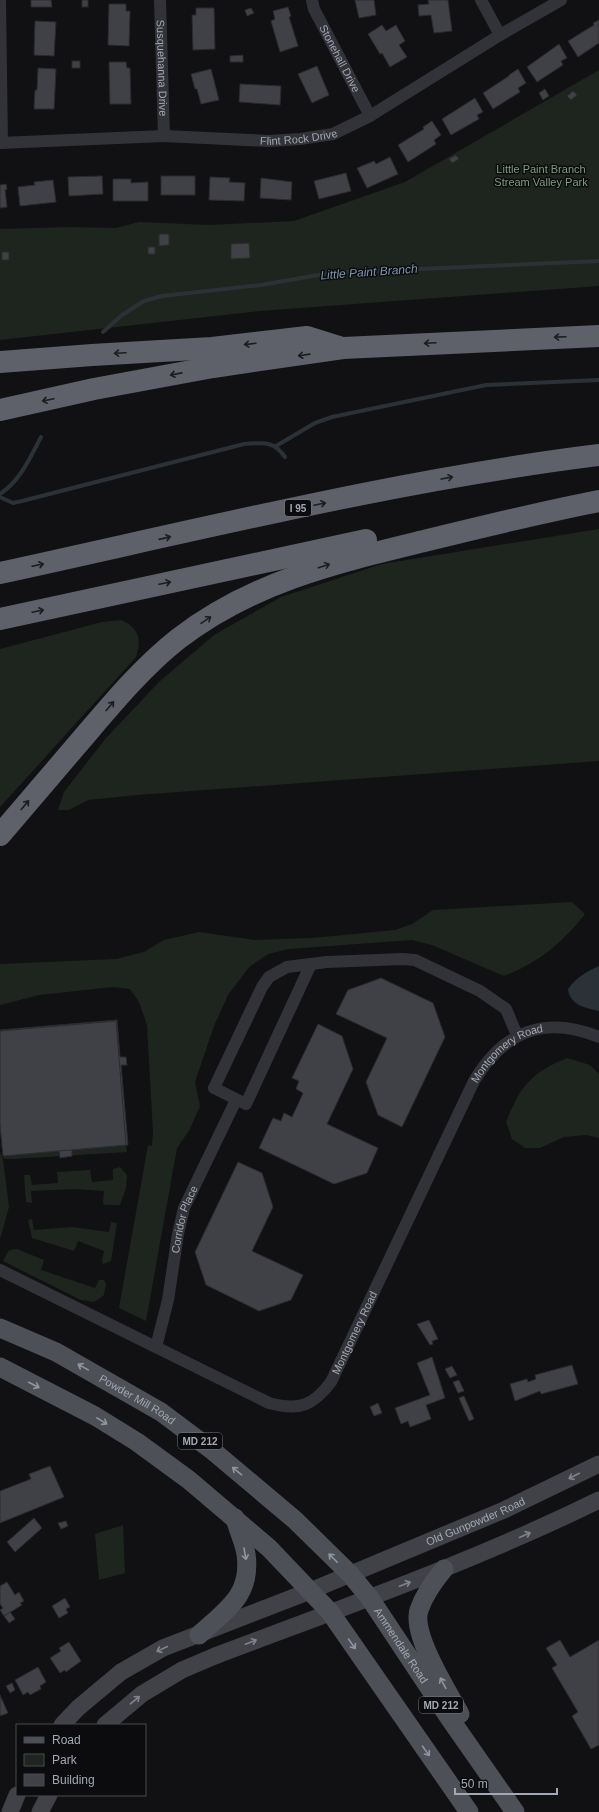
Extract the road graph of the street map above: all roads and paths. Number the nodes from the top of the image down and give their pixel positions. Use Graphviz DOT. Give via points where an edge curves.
graph roads {
  1 [pos="0,0"];
  2 [pos="160,0"];
  3 [pos="312,0"];
  4 [pos="481,0"];
  5 [pos="561,0"];
  6 [pos="500,35"];
  7 [pos="370,116"];
  8 [pos="164,136"];
  9 [pos="1,143"];
  10 [pos="599,336"];
  11 [pos="342,348"];
  12 [pos="0,362"];
  13 [pos="0,410"];
  14 [pos="599,456"];
  15 [pos="599,492"];
  16 [pos="599,501"];
  17 [pos="0,573"];
  18 [pos="0,619"];
  19 [pos="0,835"];
  20 [pos="311,964"];
  21 [pos="517,1035"];
  22 [pos="599,1037"];
  23 [pos="236,1100"];
  24 [pos="0,1270"];
  25 [pos="0,1328"];
  26 [pos="156,1347"];
  27 [pos="0,1367"];
  28 [pos="599,1464"];
  29 [pos="599,1500"];
  30 [pos="234,1517"];
  31 [pos="444,1569"];
  32 [pos="350,1574"];
  33 [pos="310,1591"];
  34 [pos="368,1597"];
  35 [pos="330,1612"];
  36 [pos="198,1635"];
  37 [pos="63,1724"];
  38 [pos="106,1724"];
  39 [pos="501,1791"];
  40 [pos="17,1796"];
  41 [pos="48,1796"];
  42 [pos="10,1812"];
  43 [pos="40,1812"];
  44 [pos="469,1812"];
  45 [pos="515,1812"];
  1 -- 9 [label="street"];
  2 -- 8 [label="street, Susquehanna Drive"];
  3 -- 7 [label="street, Stonehall Drive" via="314,9"];
  4 -- 6 [label="street"];
  5 -- 6 [label="street, Flint Rock Drive"];
  6 -- 7 [label="street, Flint Rock Drive"];
  7 -- 8 [label="street, Flint Rock Drive" via="334,134 300,139 268,141"];
  8 -- 9 [label="street, Flint Rock Drive"];
  10 -- 11 [label="highway, one-way"];
  11 -- 12 [label="highway, one-way" via="307,337 212,348"];
  11 -- 13 [label="highway, one-way" via="214,367"];
  17 -- 14 [label="highway, I 95, one-way" via="435,480 532,463"];
  18 -- 15 [label="highway, one-way" via="531,504"];
  19 -- 16 [label="highway, one-way" via="123,691 178,640 218,612 289,578 339,562 540,512"];
  20 -- 21 [label="street" via="415,960 480,992 506,1009"];
  20 -- 23 [label="street" via="246,1104"];
  20 -- 23 [label="street" via="287,967 278,971 269,977 262,987 214,1088"];
  21 -- 22 [label="street, Montgomery Road" via="561,1027 582,1030"];
  21 -- 26 [label="street, Montgomery Road" via="493,1053 474,1081 331,1382 314,1401 285,1408 269,1403"];
  23 -- 26 [label="street, Corridor Place" via="184,1208 168,1300"];
  24 -- 26 [label="street, Montgomery Road"];
  32 -- 25 [label="main road, Powder Mill Road / MD 212, one-way" via="256,1486 161,1412 56,1352"];
  27 -- 30 [label="main road, MD 212, one-way" via="95,1416 137,1442"];
  28 -- 32 [label="main road, Old Gunpowder Road, one-way" via="504,1510"];
  31 -- 29 [label="main road, one-way"];
  30 -- 33 [label="main road, MD 212" via="269,1548"];
  30 -- 36 [label="main road, one-way" via="246,1553 246,1580 242,1592 232,1605"];
  34 -- 31 [label="main road, one-way"];
  39 -- 31 [label="main road, one-way" via="420,1634 419,1610 430,1587"];
  32 -- 33 [label="main road"];
  32 -- 34 [label="main road, Powder Mill Road / MD 212"];
  33 -- 35 [label="main road, MD 212"];
  33 -- 36 [label="main road"];
  34 -- 35 [label="main road"];
  34 -- 39 [label="main road, Ammendale Road / MD 212"];
  38 -- 35 [label="main road, one-way" via="142,1694 182,1670"];
  35 -- 44 [label="main road, MD 212, one-way"];
  36 -- 37 [label="main road, one-way" via="164,1648 121,1672"];
  39 -- 45 [label="main road, Ammendale Road / MD 212"];
  40 -- 42 [label="main road"];
  41 -- 43 [label="main road"];
}
